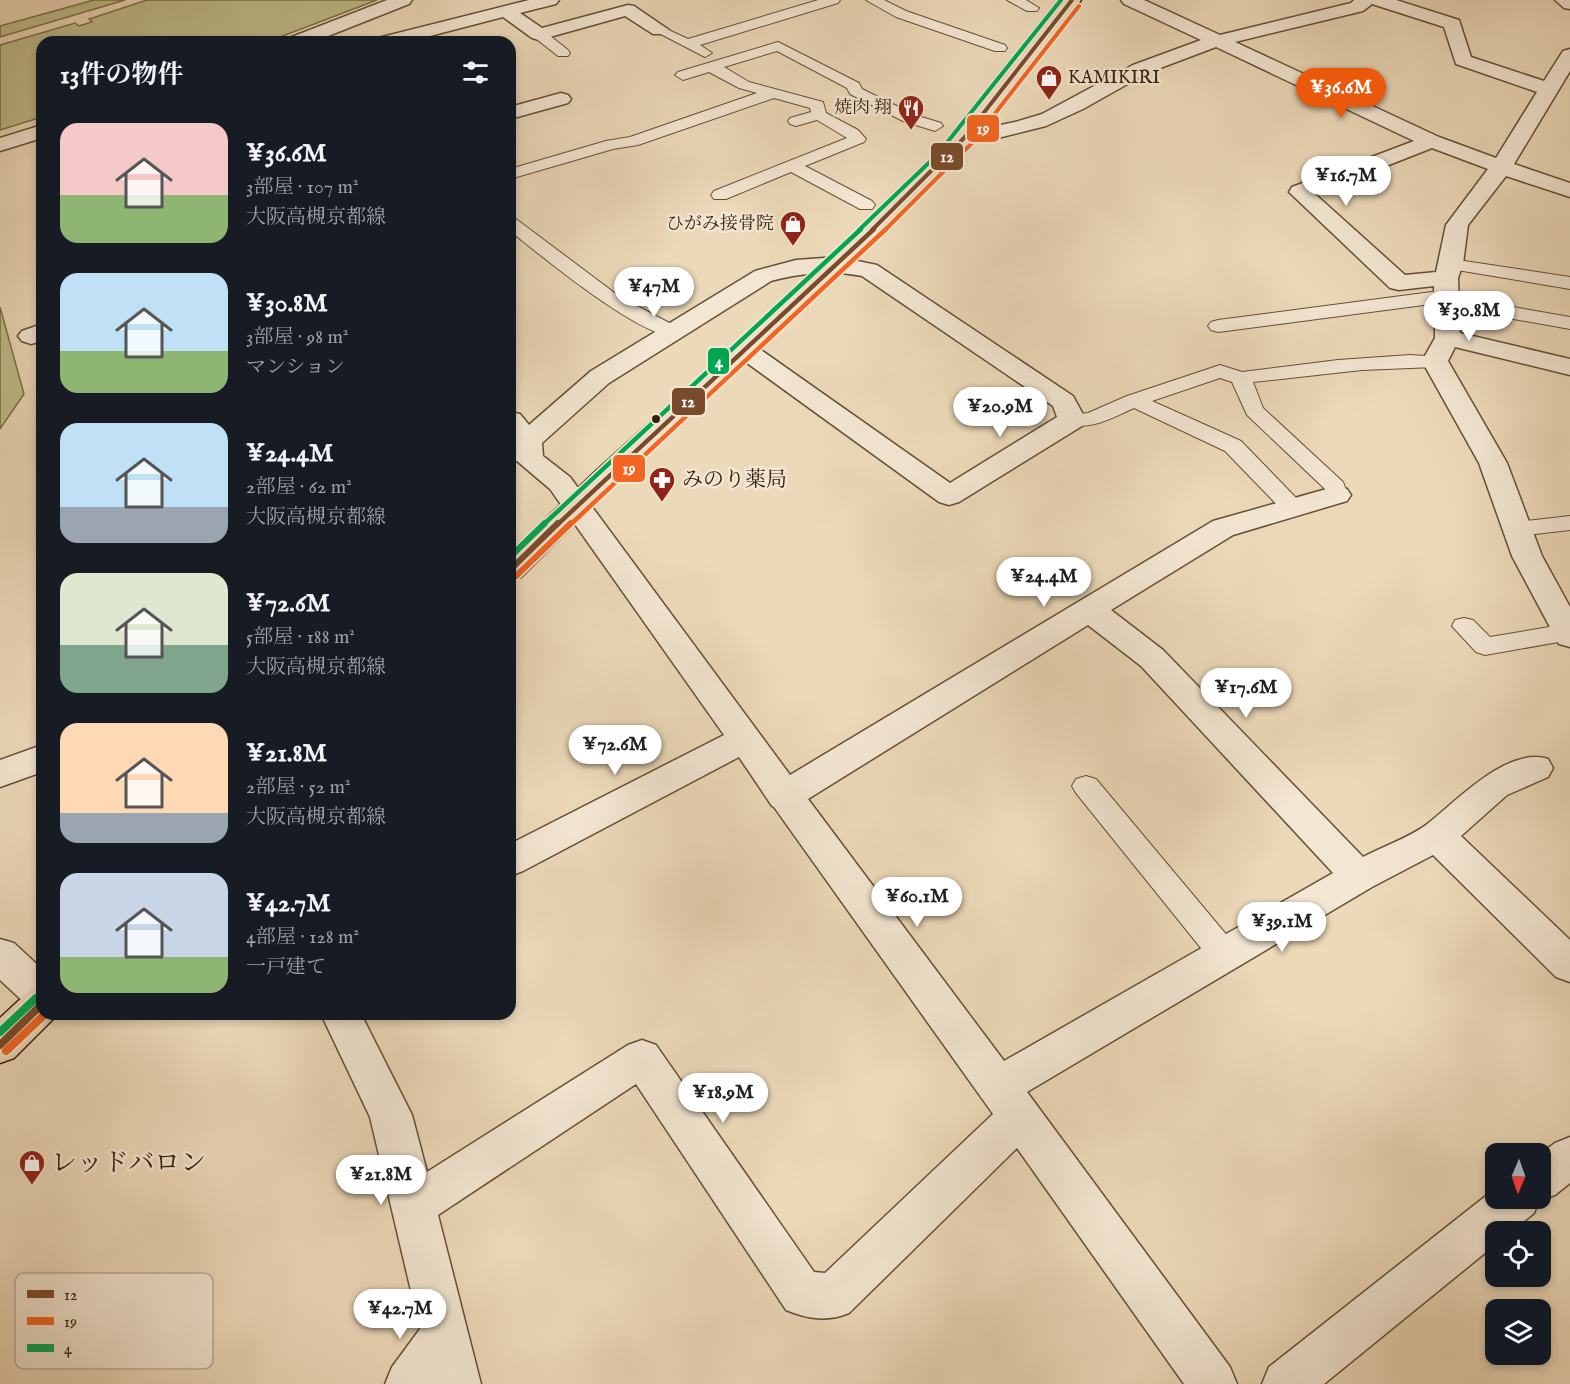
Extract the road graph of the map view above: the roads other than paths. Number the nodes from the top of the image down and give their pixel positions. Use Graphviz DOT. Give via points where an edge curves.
graph roads {
  1 [pos="403,0"];
  2 [pos="550,0"];
  3 [pos="833,0"];
  4 [pos="873,0"];
  5 [pos="1014,0"];
  6 [pos="1072,0"];
  7 [pos="1130,0"];
  8 [pos="1365,0"];
  9 [pos="1378,0"];
  10 [pos="1564,0"];
  11 [pos="1570,4"];
  12 [pos="1032,8"];
  13 [pos="507,12"];
  14 [pos="660,30"];
  15 [pos="539,34"];
  16 [pos="311,36"];
  17 [pos="409,36"];
  18 [pos="1220,41"];
  19 [pos="690,43"];
  20 [pos="1000,48"];
  21 [pos="562,53"];
  22 [pos="1570,55"];
  23 [pos="717,65"];
  24 [pos="683,75"];
  25 [pos="1549,89"];
  26 [pos="855,91"];
  27 [pos="773,93"];
  28 [pos="561,99"];
  29 [pos="818,110"];
  30 [pos="516,111"];
  31 [pos="795,120"];
  32 [pos="935,126"];
  33 [pos="36,133"];
  34 [pos="964,138"];
  35 [pos="1432,141"];
  36 [pos="0,145"];
  37 [pos="792,166"];
  38 [pos="1501,167"];
  39 [pos="516,172"];
  40 [pos="1570,190"];
  41 [pos="720,195"];
  42 [pos="866,205"];
  43 [pos="516,228"];
  44 [pos="838,264"];
  45 [pos="1570,283"];
  46 [pos="1448,285"];
  47 [pos="1570,323"];
  48 [pos="1218,326"];
  49 [pos="672,332"];
  50 [pos="1448,338"];
  51 [pos="745,350"];
  52 [pos="1435,362"];
  53 [pos="1570,367"];
  54 [pos="1241,378"];
  55 [pos="1134,400"];
  56 [pos="1072,420"];
  57 [pos="516,439"];
  58 [pos="1337,495"];
  59 [pos="576,506"];
  60 [pos="1293,508"];
  61 [pos="1570,523"];
  62 [pos="1517,529"];
  63 [pos="516,564"];
  64 [pos="1089,609"];
  65 [pos="1566,623"];
  66 [pos="1464,626"];
  67 [pos="745,740"];
  68 [pos="36,760"];
  69 [pos="1536,768"];
  70 [pos="0,774"];
  71 [pos="1086,786"];
  72 [pos="784,796"];
  73 [pos="1437,836"];
  74 [pos="516,858"];
  75 [pos="1359,876"];
  76 [pos="1224,954"];
  77 [pos="0,955"];
  78 [pos="1570,965"];
  79 [pos="36,988"];
  80 [pos="36,1010"];
  81 [pos="344,1020"];
  82 [pos="0,1045"];
  83 [pos="1010,1101"];
  84 [pos="1570,1157"];
  85 [pos="1551,1172"];
  86 [pos="413,1206"];
  87 [pos="1504,1209"];
  88 [pos="444,1335"];
  89 [pos="409,1384"];
  90 [pos="457,1384"];
  91 [pos="1213,1384"];
  92 [pos="1286,1384"];
  1 -- 16 [label="street"];
  2 -- 13 [label="street"];
  3 -- 19 [label="lane"];
  4 -- 20 [label="lane" via="901,14"];
  5 -- 12 [label="lane"];
  6 -- 34 [label="main road"];
  7 -- 18 [label="street"];
  8 -- 18 [label="street" via="1357,7"];
  9 -- 25 [label="street" via="1452,24 1463,60"];
  10 -- 11 [label="street"];
  13 -- 15 [label="street"];
  13 -- 17 [label="street"];
  14 -- 15 [label="street" via="628,10"];
  14 -- 19 [label="lane"];
  15 -- 21 [label="lane"];
  18 -- 34 [label="street" via="1155,62 1050,117 1008,131"];
  18 -- 35 [label="street"];
  19 -- 23 [label="lane"];
  22 -- 25 [label="street"];
  23 -- 24 [label="lane"];
  23 -- 26 [label="lane" via="778,46 854,86"];
  23 -- 27 [label="lane" via="744,85"];
  25 -- 38 [label="street"];
  26 -- 29 [label="lane"];
  26 -- 32 [label="lane" via="909,118"];
  27 -- 29 [label="lane"];
  27 -- 39 [label="lane" via="632,142 612,144"];
  28 -- 30 [label="street"];
  29 -- 31 [label="lane"];
  29 -- 37 [label="lane" via="858,139"];
  33 -- 36 [label="street"];
  34 -- 44 [label="main road"];
  35 -- 38 [label="street"];
  35 -- 46 [label="street" via="1300,192 1400,283"];
  37 -- 41 [label="lane"];
  37 -- 42 [label="lane"];
  38 -- 40 [label="street"];
  38 -- 46 [label="street" via="1457,225"];
  43 -- 49 [label="lane" via="613,301"];
  44 -- 49 [label="street" via="796,267 763,276"];
  44 -- 51 [label="main road"];
  44 -- 56 [label="street" via="869,270 1064,402"];
  45 -- 46 [label="lane"];
  46 -- 47 [label="lane"];
  46 -- 48 [label="lane"];
  46 -- 50 [label="street"];
  49 -- 57 [label="street" via="600,377"];
  50 -- 52 [label="street"];
  50 -- 53 [label="street"];
  51 -- 56 [label="street" via="949,496"];
  51 -- 59 [label="main road"];
  52 -- 54 [label="lane" via="1374,362"];
  52 -- 62 [label="street" via="1493,463"];
  54 -- 55 [label="lane" via="1220,371"];
  54 -- 58 [label="lane" via="1254,411 1335,487"];
  55 -- 56 [label="lane" via="1092,418"];
  55 -- 60 [label="lane" via="1233,446"];
  57 -- 59 [label="street" via="530,459 560,483"];
  58 -- 60 [label="street"];
  59 -- 63 [label="main road"];
  59 -- 67 [label="street"];
  60 -- 64 [label="street" via="1223,528"];
  61 -- 62 [label="lane"];
  62 -- 65 [label="street" via="1527,556"];
  64 -- 72 [label="street"];
  64 -- 75 [label="street" via="1152,658"];
  65 -- 66 [label="lane" via="1485,646"];
  67 -- 72 [label="street"];
  67 -- 74 [label="street"];
  68 -- 70 [label="street"];
  69 -- 73 [label="street" via="1495,786"];
  71 -- 76 [label="lane"];
  72 -- 83 [label="street"];
  73 -- 75 [label="street"];
  73 -- 78 [label="street"];
  75 -- 76 [label="street"];
  76 -- 83 [label="street"];
  77 -- 79 [label="street"];
  80 -- 82 [label="main road"];
  81 -- 86 [label="street" via="390,1115"];
  83 -- 86 [label="street" via="833,1297 802,1294 642,1058"];
  83 -- 91 [label="street"];
  84 -- 85 [label="street"];
  86 -- 88 [label="street"];
  87 -- 92 [label="street"];
  88 -- 89 [label="street"];
  88 -- 90 [label="street"];
}
